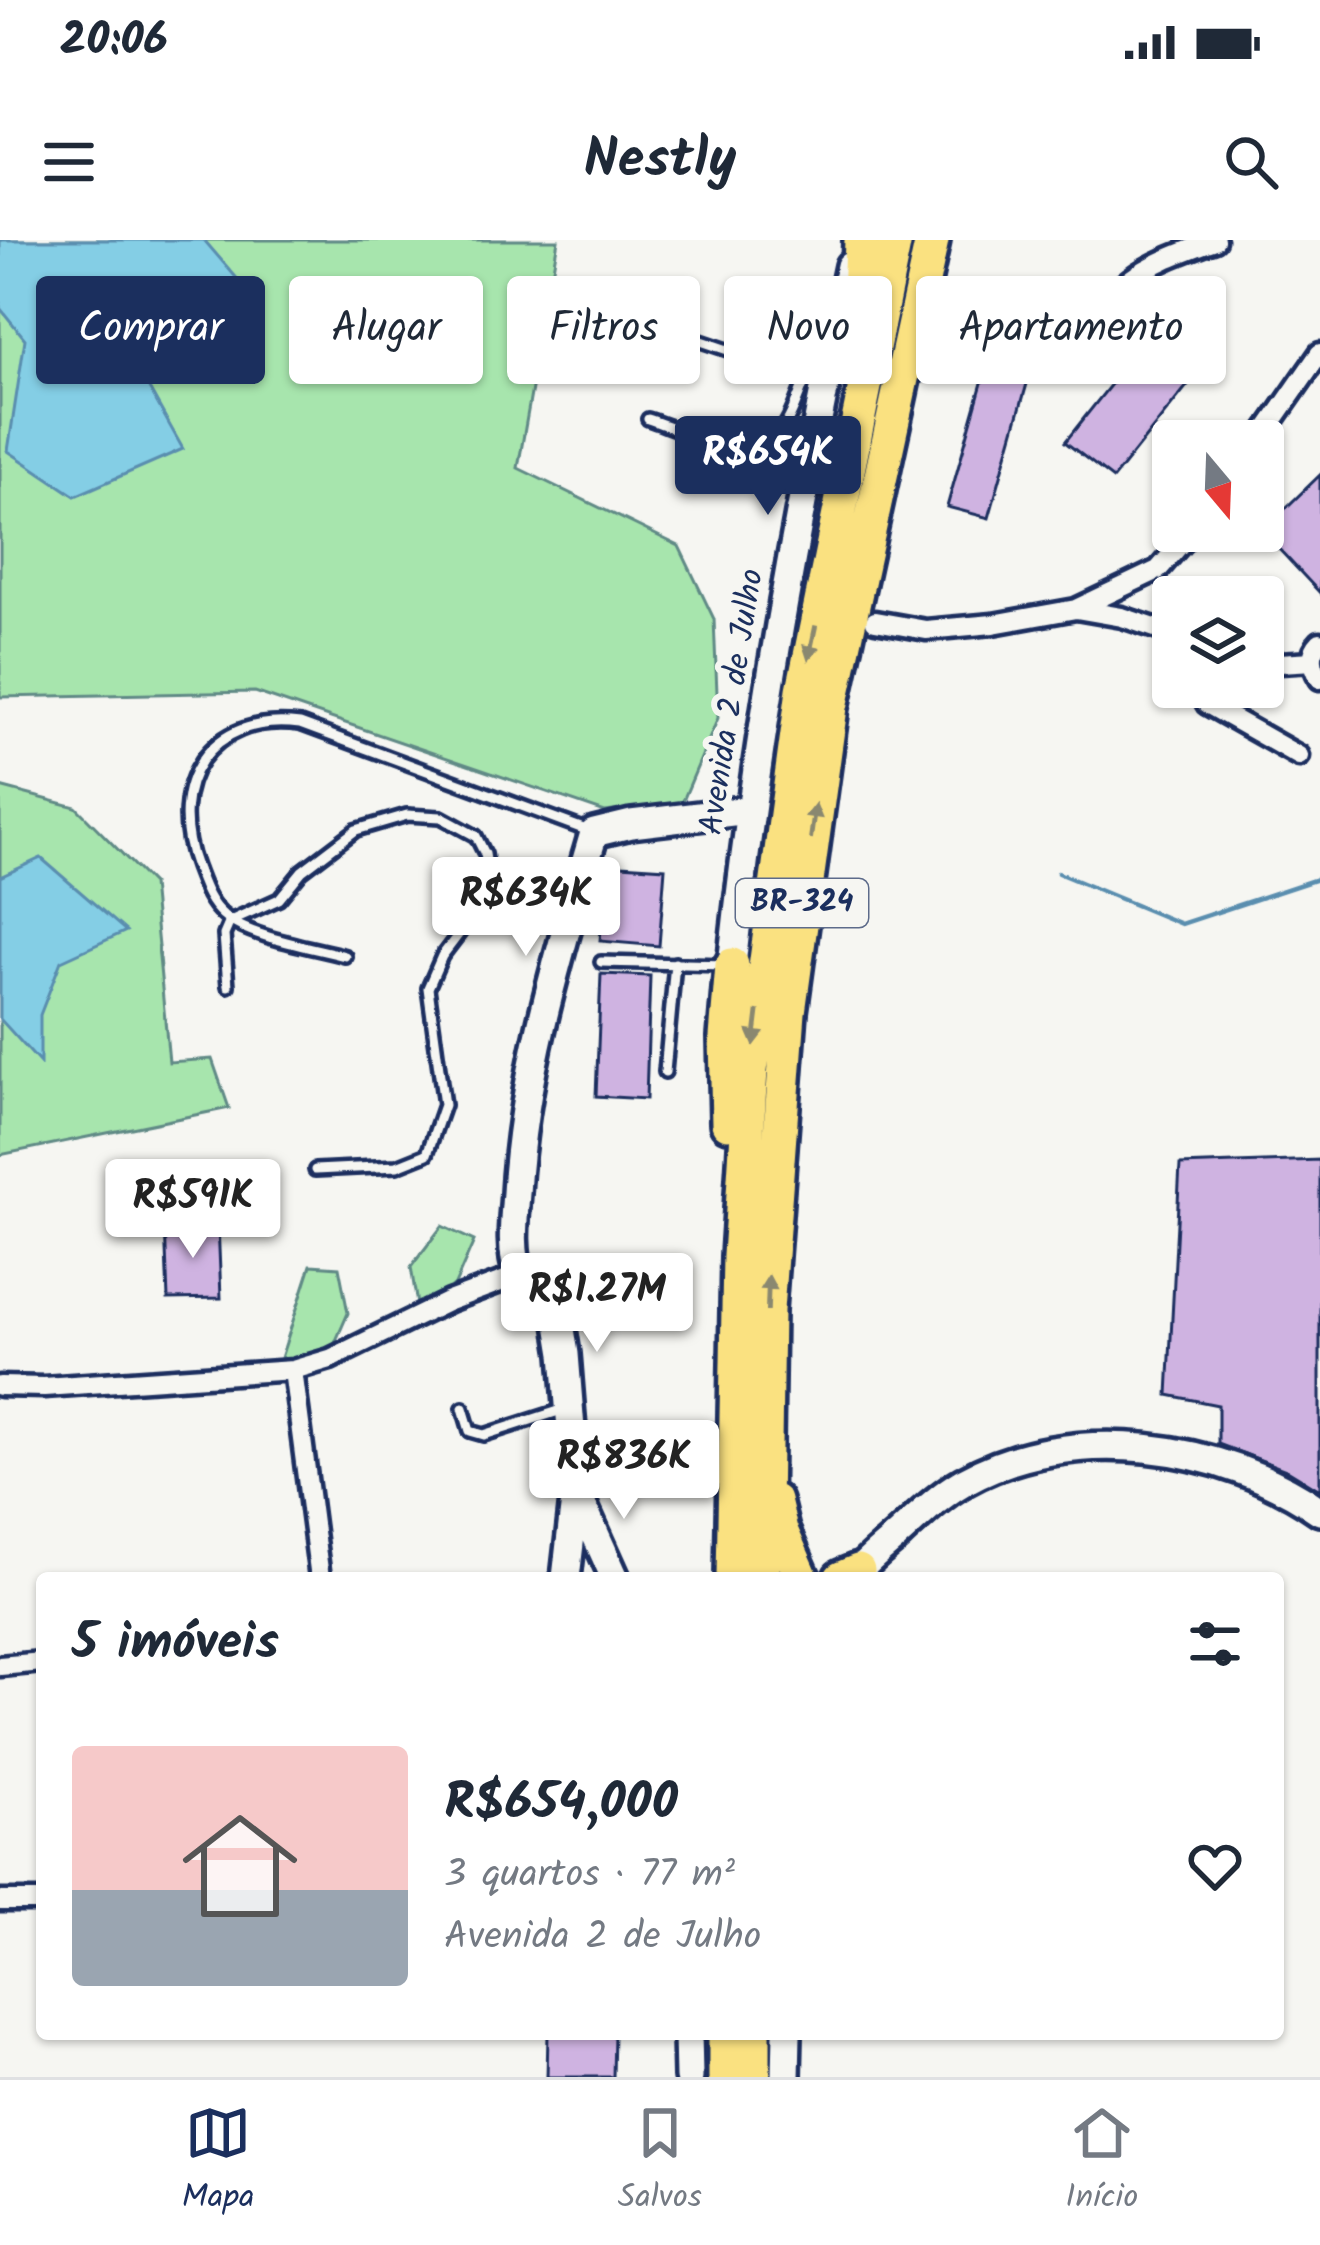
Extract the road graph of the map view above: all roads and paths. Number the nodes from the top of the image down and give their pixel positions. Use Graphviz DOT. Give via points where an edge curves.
graph roads {
  1 [pos="858,240"];
  2 [pos="895,240"];
  3 [pos="932,240"];
  4 [pos="1215,240"];
  5 [pos="847,276"];
  6 [pos="1131,276"];
  7 [pos="1320,352"];
  8 [pos="813,384"];
  9 [pos="815,384"];
  10 [pos="648,419"];
  11 [pos="1273,420"];
  12 [pos="1174,552"];
  13 [pos="826,579"];
  14 [pos="1076,609"];
  15 [pos="875,621"];
  16 [pos="1152,627"];
  17 [pos="1318,660"];
  18 [pos="1284,662"];
  19 [pos="1214,708"];
  20 [pos="1299,756"];
  21 [pos="748,810"];
  22 [pos="594,833"];
  23 [pos="230,921"];
  24 [pos="345,956"];
  25 [pos="601,962"];
  26 [pos="675,963"];
  27 [pos="732,965"];
  28 [pos="228,986"];
  29 [pos="665,1072"];
  30 [pos="315,1170"];
  31 [pos="739,1256"];
  32 [pos="519,1275"];
  33 [pos="767,1342"];
  34 [pos="293,1370"];
  35 [pos="0,1386"];
  36 [pos="463,1408"];
  37 [pos="570,1408"];
  38 [pos="576,1490"];
  39 [pos="1320,1511"];
  40 [pos="319,1572"];
  41 [pos="567,1572"];
  42 [pos="612,1572"];
  43 [pos="756,1572"];
  44 [pos="756,1572"];
  45 [pos="804,1572"];
  46 [pos="855,1572"];
  47 [pos="36,1663"];
  48 [pos="0,1666"];
  49 [pos="0,1900"];
  50 [pos="36,1901"];
  51 [pos="688,2040"];
  52 [pos="725,2040"];
  53 [pos="754,2040"];
  54 [pos="787,2040"];
  55 [pos="689,2077"];
  56 [pos="725,2077"];
  57 [pos="754,2077"];
  58 [pos="786,2077"];
  1 -- 5 [label="main road, Avenida 2 de Julho"];
  1 -- 13 [label="highway" via="861,315 823,530"];
  2 -- 13 [label="highway, BR-324"];
  33 -- 3 [label="highway, BR-324, one-way" via="784,1058 812,825"];
  4 -- 6 [label="street"];
  7 -- 11 [label="street"];
  8 -- 10 [label="lane" via="781,433 759,447"];
  9 -- 21 [label="main road, Avenida 2 de Julho"];
  12 -- 14 [label="street" via="1158,570"];
  13 -- 31 [label="highway, BR-324, one-way" via="774,878"];
  14 -- 15 [label="street" via="926,630"];
  14 -- 16 [label="street"];
  17 -- 18 [label="street"];
  19 -- 20 [label="street"];
  21 -- 22 [label="main road"];
  21 -- 27 [label="main road, Avenida 2 de Julho"];
  22 -- 23 [label="lane" via="300,724 253,724 215,744 186,806 205,890"];
  22 -- 32 [label="main road" via="528,1087 513,1242"];
  23 -- 24 [label="lane"];
  23 -- 28 [label="lane"];
  23 -- 30 [label="lane" via="279,899 356,830 407,815 441,817 476,836 485,854 489,878 428,988 444,1105 427,1154 397,1166"];
  25 -- 26 [label="lane"];
  26 -- 27 [label="lane"];
  26 -- 29 [label="lane"];
  27 -- 31 [label="highway" via="727,1078"];
  31 -- 44 [label="highway, BR-324"];
  32 -- 34 [label="street"];
  32 -- 37 [label="main road" via="556,1299"];
  33 -- 43 [label="highway, BR-324"];
  33 -- 45 [label="highway" via="773,1493 781,1530"];
  34 -- 35 [label="street"];
  34 -- 40 [label="street"];
  36 -- 37 [label="lane" via="470,1431 484,1435"];
  37 -- 38 [label="main road"];
  38 -- 41 [label="main road"];
  38 -- 42 [label="main road"];
  39 -- 46 [label="main road" via="1256,1474 1192,1454 1069,1451 965,1481"];
  47 -- 48 [label="street"];
  49 -- 50 [label="street"];
  51 -- 55 [label="main road"];
  52 -- 56 [label="highway"];
  53 -- 57 [label="highway"];
  54 -- 58 [label="main road"];
}
